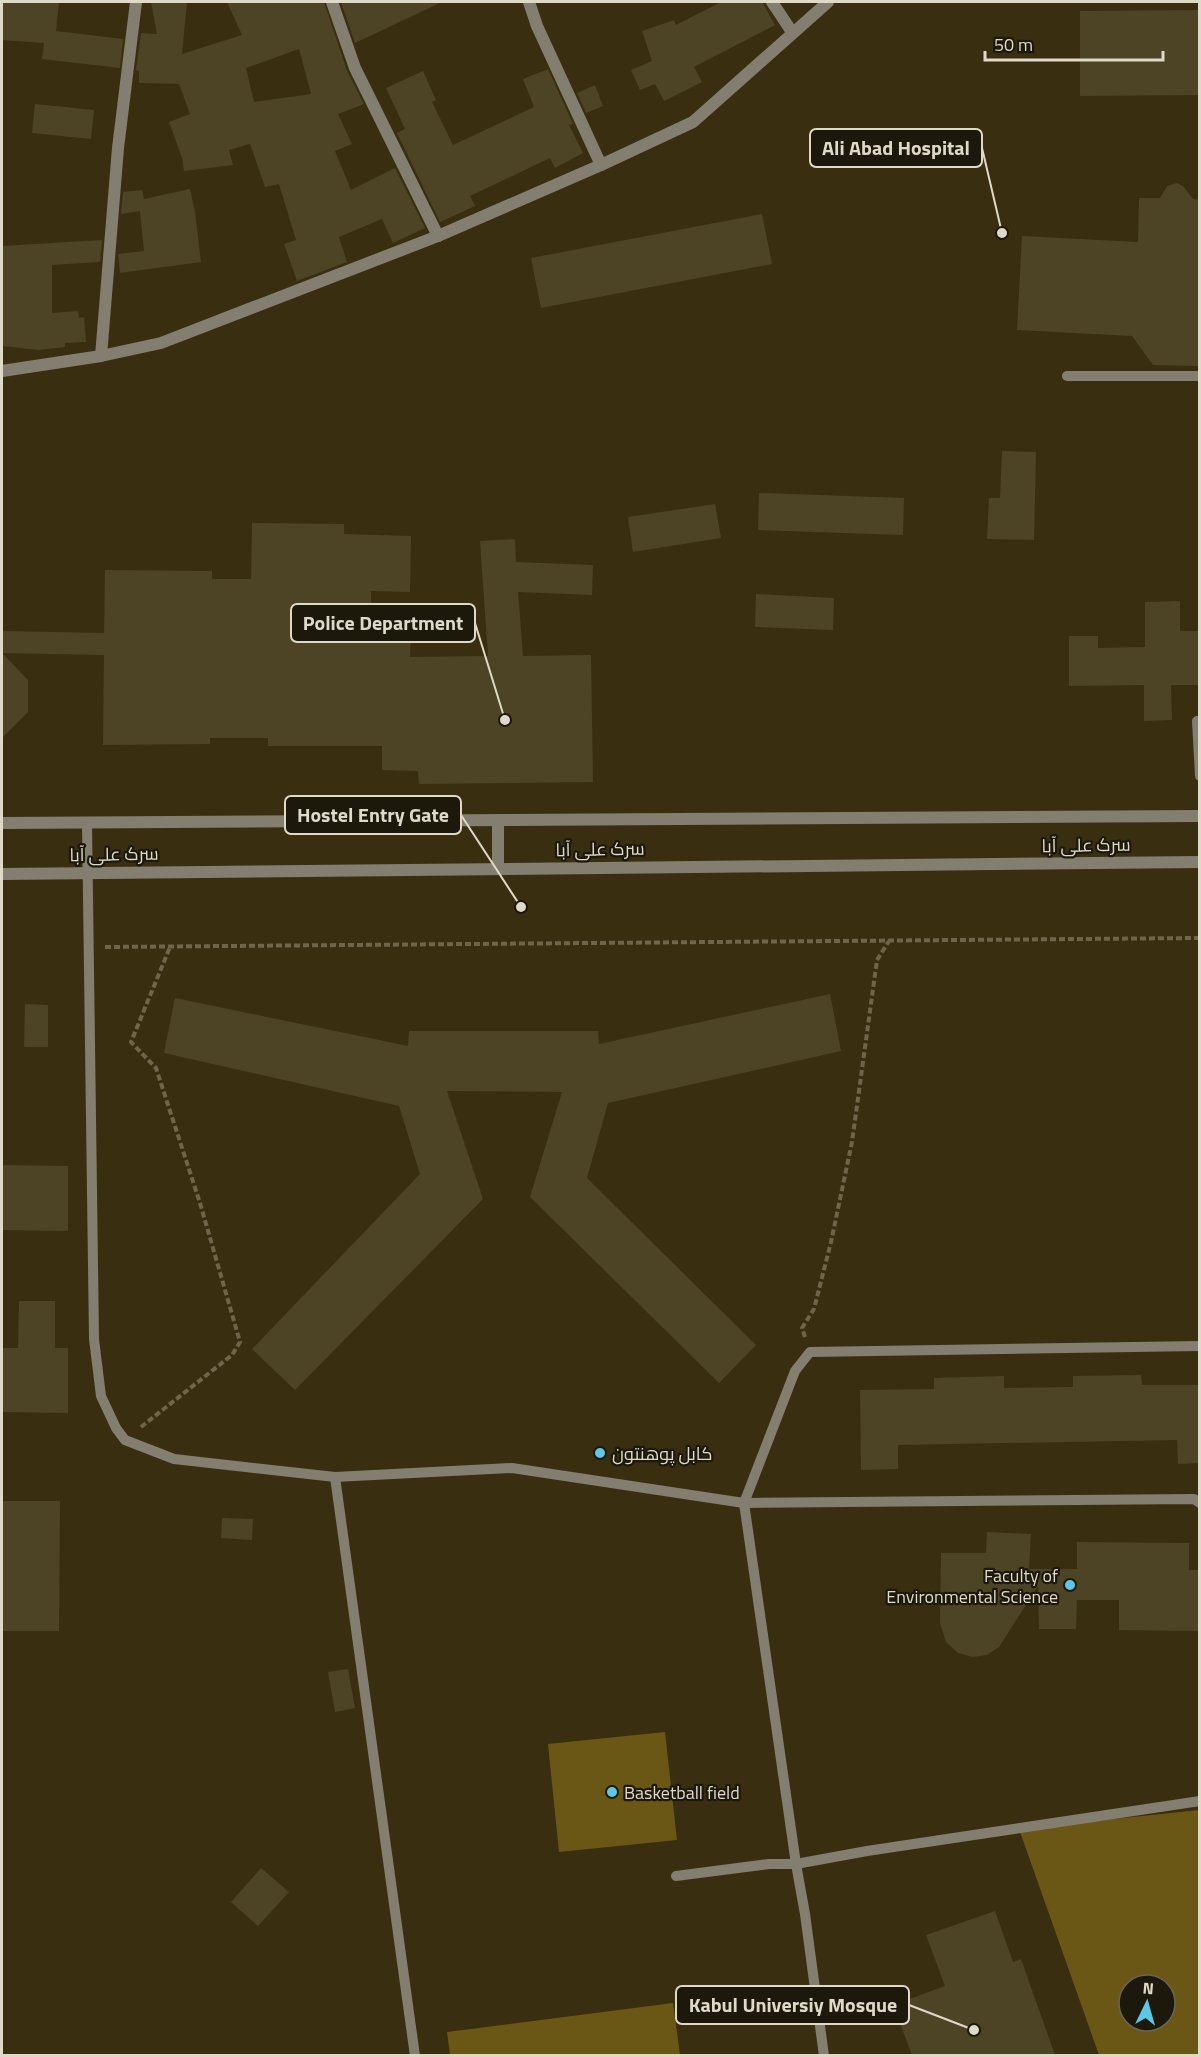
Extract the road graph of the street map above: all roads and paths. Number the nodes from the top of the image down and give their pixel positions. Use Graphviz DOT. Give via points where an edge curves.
graph roads {
  1 [pos="136,2"];
  2 [pos="333,2"];
  3 [pos="529,2"];
  4 [pos="772,2"];
  5 [pos="828,2"];
  6 [pos="792,32"];
  7 [pos="601,165"];
  8 [pos="438,236"];
  9 [pos="101,356"];
  10 [pos="2,371"];
  11 [pos="1067,376"];
  12 [pos="1200,376"];
  13 [pos="1197,721"];
  14 [pos="1200,776"];
  15 [pos="1199,815"];
  16 [pos="498,820"];
  17 [pos="2,823"];
  18 [pos="87,823"];
  19 [pos="1200,862"];
  20 [pos="498,868"];
  21 [pos="88,873"];
  22 [pos="2,874"];
  23 [pos="1200,938"];
  24 [pos="889,941"];
  25 [pos="170,946"];
  26 [pos="89,947"];
  27 [pos="1200,1346"];
  28 [pos="810,1352"];
  29 [pos="125,1440"];
  30 [pos="335,1477"];
  31 [pos="744,1503"];
  32 [pos="1200,1503"];
  33 [pos="1200,1801"];
  34 [pos="796,1864"];
  35 [pos="676,1876"];
  36 [pos="415,2055"];
  37 [pos="824,2055"];
  1 -- 9 [label="street" via="118,148"];
  2 -- 8 [label="street" via="355,68"];
  3 -- 7 [label="street"];
  4 -- 6 [label="street"];
  5 -- 6 [label="street"];
  6 -- 7 [label="street" via="693,122"];
  7 -- 8 [label="street"];
  8 -- 9 [label="street" via="161,343"];
  9 -- 10 [label="street"];
  11 -- 12 [label="lane"];
  13 -- 14 [label="lane"];
  15 -- 16 [label="street"];
  16 -- 18 [label="street"];
  16 -- 20 [label="street"];
  17 -- 18 [label="street"];
  18 -- 21 [label="lane"];
  19 -- 20 [label="street, سرک علی آبا"];
  20 -- 21 [label="street, سرک علی آبا"];
  21 -- 22 [label="street, سرک علی آبا"];
  21 -- 26 [label="lane"];
  23 -- 24 [label="path"];
  24 -- 25 [label="path"];
  24 -- 28 [label="path" via="877,960 852,1142 831,1242 814,1309 802,1328"];
  25 -- 26 [label="path"];
  25 -- 29 [label="path" via="131,1042 156,1068 240,1342 232,1355"];
  26 -- 29 [label="lane" via="94,1339 101,1396"];
  27 -- 28 [label="lane"];
  28 -- 31 [label="lane" via="795,1371"];
  29 -- 30 [label="lane" via="174,1459"];
  30 -- 31 [label="lane" via="512,1468"];
  30 -- 36 [label="lane"];
  31 -- 32 [label="lane" via="1194,1499"];
  31 -- 34 [label="lane"];
  33 -- 34 [label="lane"];
  34 -- 35 [label="lane"];
  34 -- 37 [label="lane"];
}
